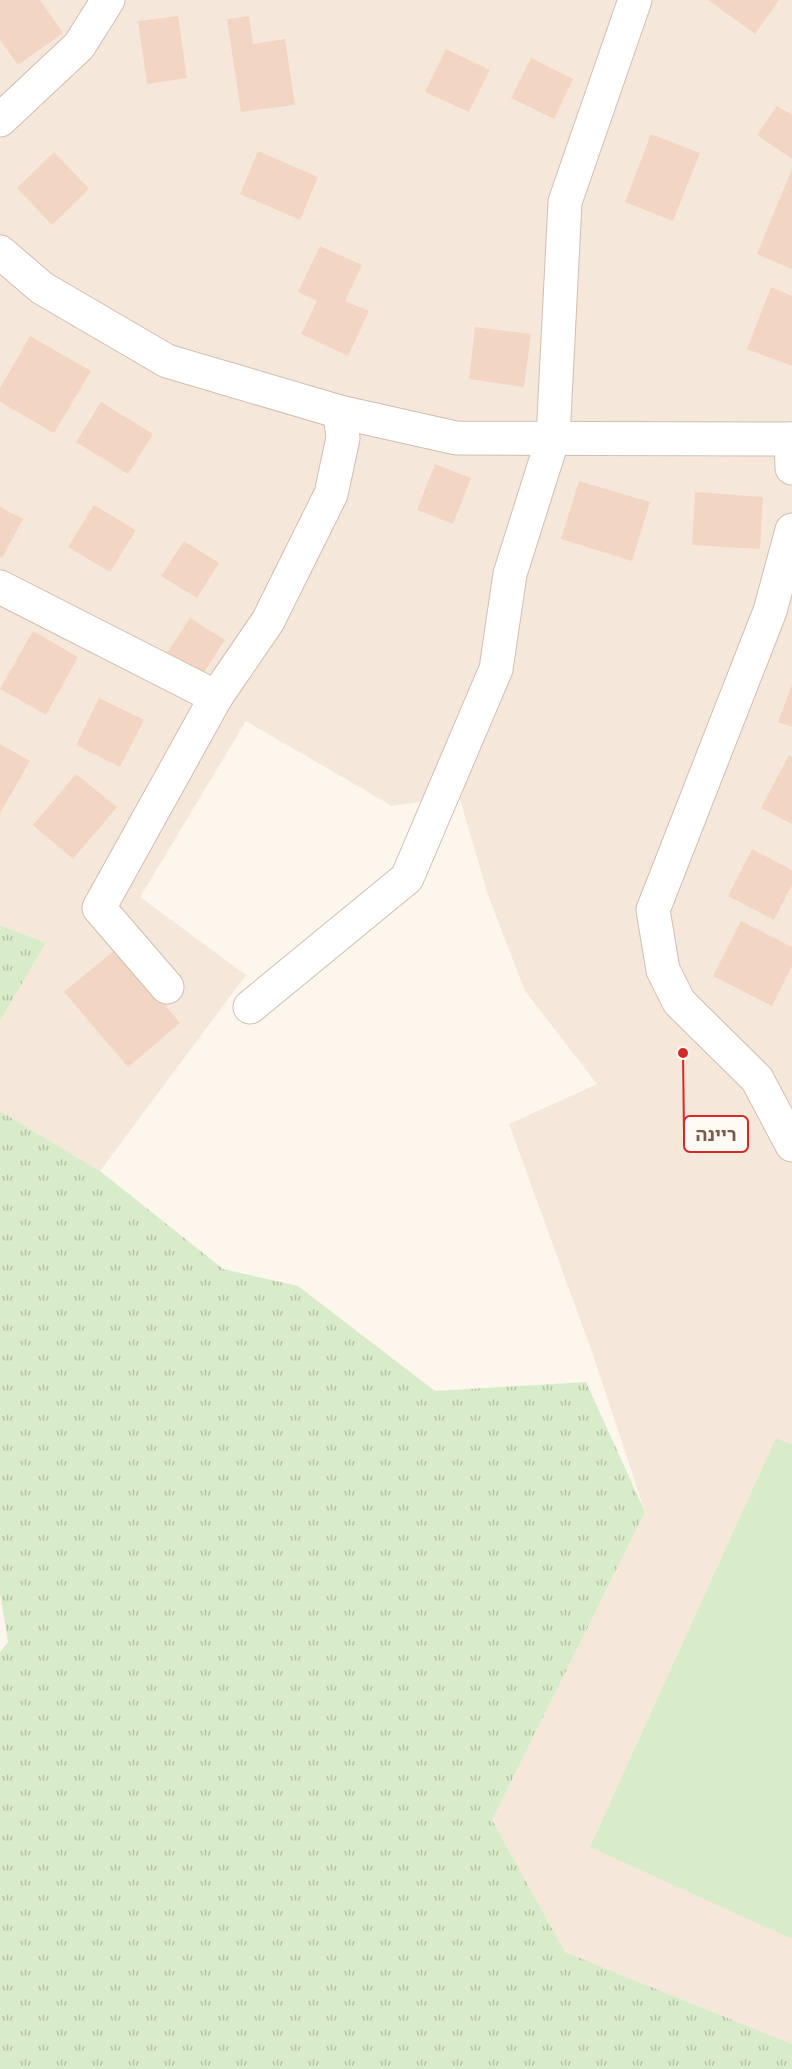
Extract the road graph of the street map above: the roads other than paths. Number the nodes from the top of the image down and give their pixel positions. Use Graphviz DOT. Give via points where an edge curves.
graph roads {
  1 [pos="108,0"];
  2 [pos="636,0"];
  3 [pos="0,120"];
  4 [pos="0,252"];
  5 [pos="340,412"];
  6 [pos="553,438"];
  7 [pos="792,449"];
  8 [pos="792,530"];
  9 [pos="0,587"];
  10 [pos="216,697"];
  11 [pos="167,987"];
  12 [pos="250,1007"];
  13 [pos="792,1145"];
  1 -- 3 [label="street" via="79,45"];
  2 -- 6 [label="street" via="566,202"];
  4 -- 5 [label="street" via="42,288 167,361"];
  5 -- 6 [label="street" via="456,438"];
  5 -- 10 [label="street" via="343,438 331,494 268,621"];
  6 -- 7 [label="street"];
  6 -- 12 [label="street" via="510,574 496,669 406,878"];
  8 -- 13 [label="street" via="770,612 653,910 663,970 679,1002 757,1079"];
  9 -- 10 [label="street"];
  10 -- 11 [label="street" via="99,908"];
}
